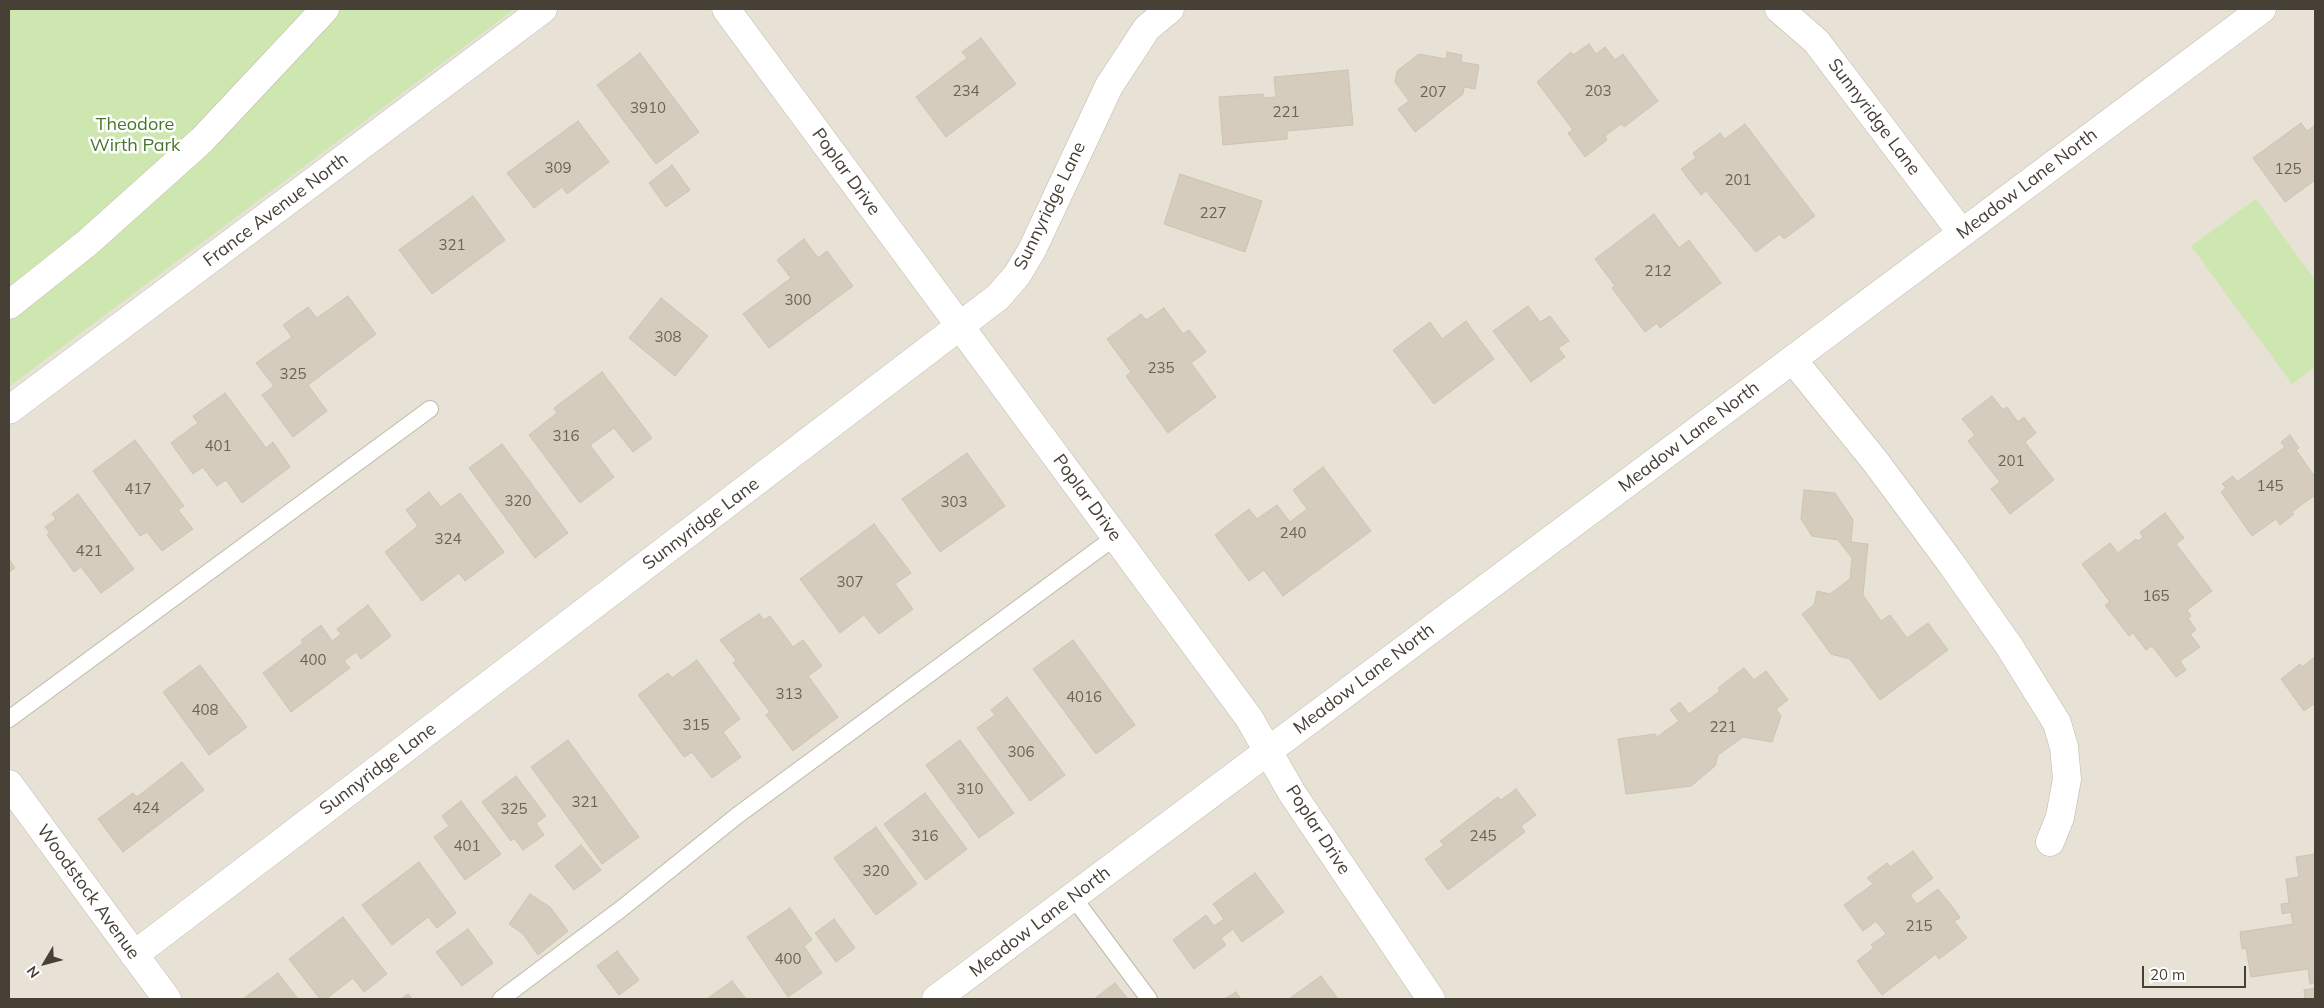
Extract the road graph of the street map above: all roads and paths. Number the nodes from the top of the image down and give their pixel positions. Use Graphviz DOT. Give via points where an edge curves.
graph roads {
  1 [pos="325,9"];
  2 [pos="543,9"];
  3 [pos="726,9"];
  4 [pos="1170,9"];
  5 [pos="1779,9"];
  6 [pos="2262,9"];
  7 [pos="1961,232"];
  8 [pos="9,304"];
  9 [pos="960,327"];
  10 [pos="1793,360"];
  11 [pos="430,409"];
  12 [pos="9,410"];
  13 [pos="1115,537"];
  14 [pos="9,719"];
  15 [pos="1268,751"];
  16 [pos="9,784"];
  17 [pos="2050,842"];
  18 [pos="1073,897"];
  19 [pos="134,955"];
  20 [pos="167,999"];
  21 [pos="501,999"];
  22 [pos="936,999"];
  23 [pos="1150,999"];
  24 [pos="1430,999"];
  1 -- 8 [label="street" via="202,140 87,243"];
  2 -- 12 [label="street, France Avenue North"];
  3 -- 9 [label="street, Poplar Drive"];
  4 -- 9 [label="street, Sunnyridge Lane" via="1147,28 1110,86 1017,275 998,297"];
  5 -- 7 [label="street, Sunnyridge Lane" via="1816,41"];
  6 -- 7 [label="street, Meadow Lane North"];
  7 -- 10 [label="street, Meadow Lane North"];
  9 -- 13 [label="street, Poplar Drive"];
  9 -- 19 [label="street, Sunnyridge Lane"];
  10 -- 15 [label="street, Meadow Lane North"];
  10 -- 17 [label="street" via="1875,461 1950,562 2057,723 2064,747 2067,779 2060,817"];
  11 -- 14 [label="lane"];
  13 -- 15 [label="street, Poplar Drive" via="1249,718"];
  13 -- 21 [label="lane" via="738,815"];
  15 -- 18 [label="street, Meadow Lane North"];
  15 -- 24 [label="street, Poplar Drive" via="1292,793"];
  16 -- 19 [label="street, Woodstock Avenue"];
  18 -- 22 [label="street, Meadow Lane North"];
  18 -- 23 [label="lane"];
  19 -- 20 [label="street, Woodstock Avenue"];
}
